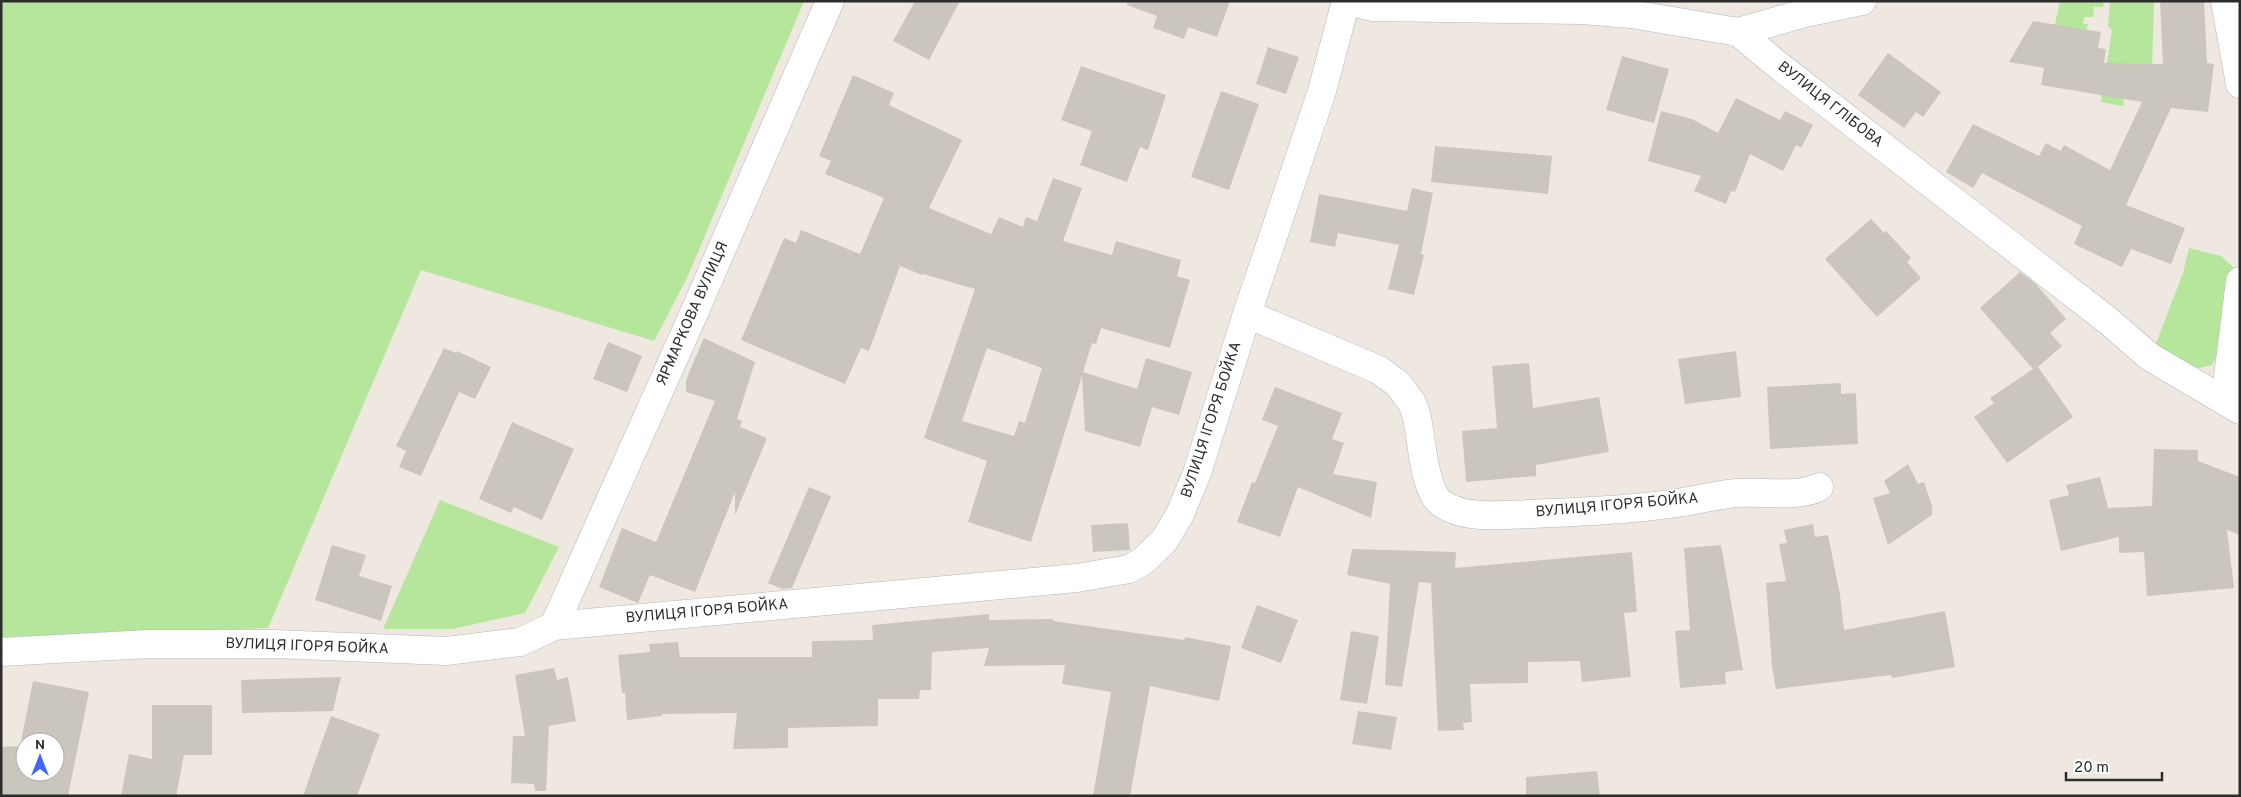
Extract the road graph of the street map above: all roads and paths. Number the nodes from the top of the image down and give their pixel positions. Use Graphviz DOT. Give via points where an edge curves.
graph roads {
  1 [pos="830,1"];
  2 [pos="1346,1"];
  3 [pos="1862,1"];
  4 [pos="2225,1"];
  5 [pos="1738,32"];
  6 [pos="2240,84"];
  7 [pos="2240,281"];
  8 [pos="1246,314"];
  9 [pos="2232,405"];
  10 [pos="1820,487"];
  11 [pos="554,626"];
  12 [pos="1,652"];
  1 -- 11 [label="street, ЯРМАРКОВА ВУЛИЦЯ"];
  2 -- 5 [label="street" via="1372,7 1607,12"];
  2 -- 8 [label="street, ВУЛИЦЯ ІГОРЯ БОЙКА" via="1322,92"];
  3 -- 5 [label="street"];
  4 -- 6 [label="street"];
  5 -- 9 [label="street, ВУЛИЦЯ ГЛІБОВА" via="2106,319 2150,357"];
  7 -- 9 [label="street"];
  8 -- 10 [label="street, ВУЛИЦЯ ІГОРЯ БОЙКА" via="1378,370 1398,384 1416,414 1433,494 1440,503 1464,512 1583,512 1736,494 1804,492"];
  8 -- 11 [label="street, ВУЛИЦЯ ІГОРЯ БОЙКА" via="1197,473 1180,514 1154,551 1129,569 1076,578"];
  11 -- 12 [label="street, ВУЛИЦЯ ІГОРЯ БОЙКА" via="520,642 446,651 275,644 149,644"];
}
